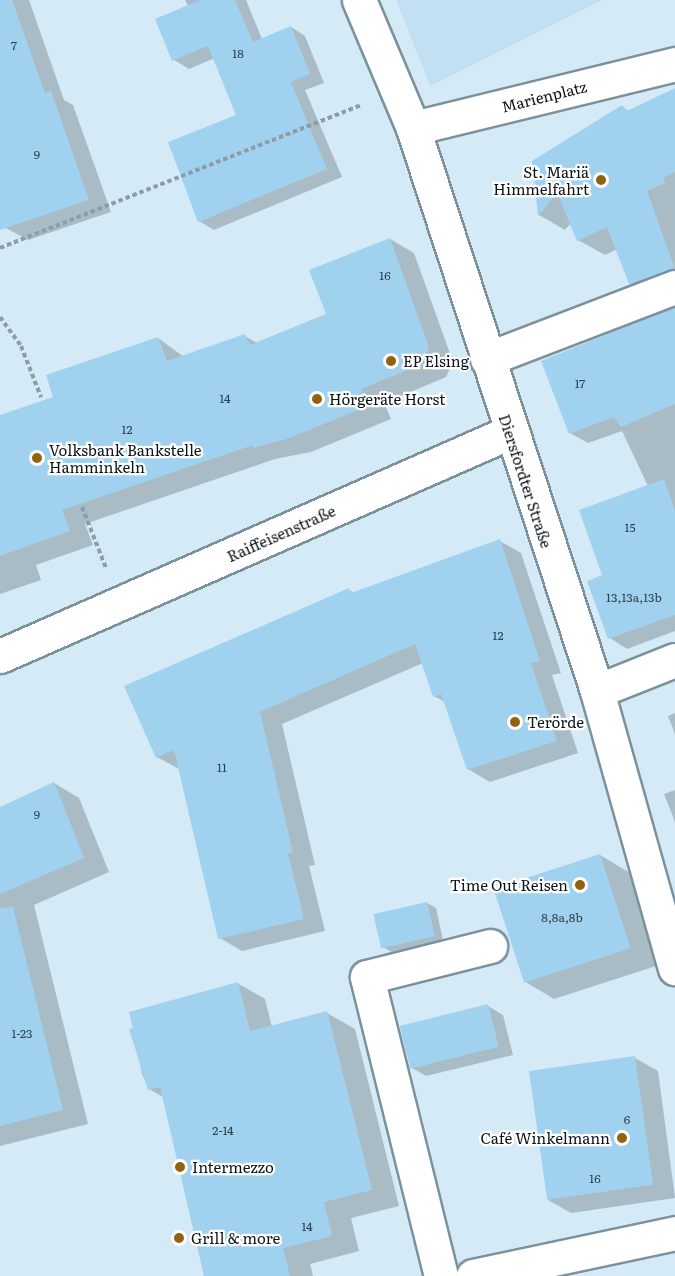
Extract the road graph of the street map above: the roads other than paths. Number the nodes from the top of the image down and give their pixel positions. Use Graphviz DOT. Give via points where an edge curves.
graph roads {
  1 [pos="359,0"];
  2 [pos="675,64"];
  3 [pos="413,128"];
  4 [pos="675,287"];
  5 [pos="487,359"];
  6 [pos="510,432"];
  7 [pos="0,656"];
  8 [pos="675,660"];
  9 [pos="597,691"];
  10 [pos="490,946"];
  11 [pos="675,968"];
  12 [pos="675,1233"];
  13 [pos="441,1276"];
  14 [pos="473,1276"];
  1 -- 3 [label="street, Diersfordter Straße"];
  2 -- 3 [label="street, Marienplatz"];
  3 -- 5 [label="street, Diersfordter Straße"];
  4 -- 5 [label="street"];
  5 -- 6 [label="street, Diersfordter Straße"];
  6 -- 7 [label="street, Raiffeisenstraße" via="120,604 56,643"];
  6 -- 9 [label="street, Diersfordter Straße"];
  8 -- 9 [label="street"];
  9 -- 11 [label="street, Diersfordter Straße"];
  10 -- 13 [label="street" via="367,977"];
  12 -- 14 [label="street"];
}
